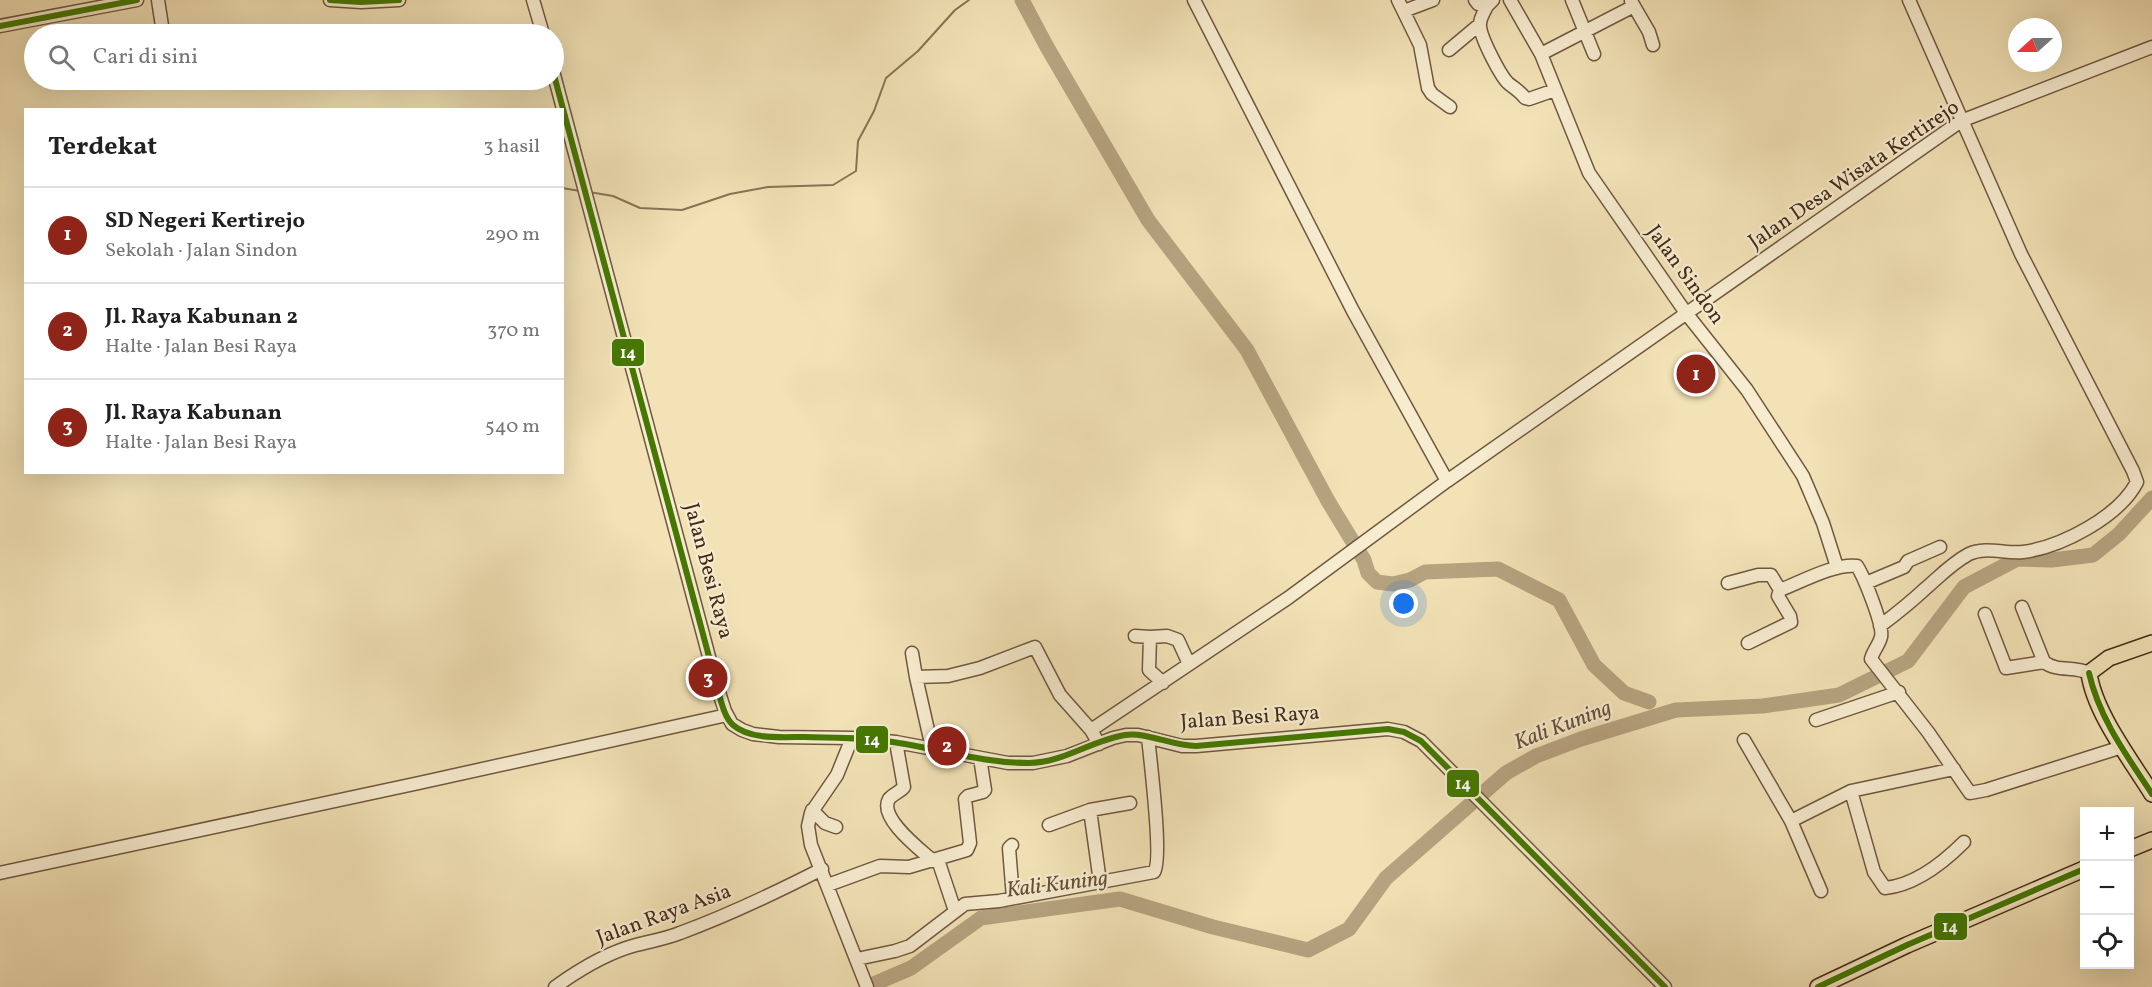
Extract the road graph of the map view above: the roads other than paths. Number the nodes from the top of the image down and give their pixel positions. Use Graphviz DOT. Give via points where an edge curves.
graph roads {
  1 [pos="137,0"];
  2 [pos="158,0"];
  3 [pos="330,0"];
  4 [pos="399,0"];
  5 [pos="533,0"];
  6 [pos="1194,0"];
  7 [pos="1433,0"];
  8 [pos="1475,0"];
  9 [pos="1509,0"];
  10 [pos="1572,0"];
  11 [pos="1909,0"];
  12 [pos="361,1"];
  13 [pos="1490,3"];
  14 [pos="1633,3"];
  15 [pos="1401,5"];
  16 [pos="162,24"];
  17 [pos="540,24"];
  18 [pos="1480,24"];
  19 [pos="0,26"];
  20 [pos="1585,32"];
  21 [pos="1653,45"];
  22 [pos="2152,47"];
  23 [pos="1449,50"];
  24 [pos="1541,54"];
  25 [pos="1594,54"];
  26 [pos="558,90"];
  27 [pos="1555,90"];
  28 [pos="1450,107"];
  29 [pos="563,108"];
  30 [pos="564,114"];
  31 [pos="1961,121"];
  32 [pos="1686,313"];
  33 [pos="1447,481"];
  34 [pos="1940,547"];
  35 [pos="1837,567"];
  36 [pos="1728,583"];
  37 [pos="1866,583"];
  38 [pos="1780,590"];
  39 [pos="2022,607"];
  40 [pos="1984,614"];
  41 [pos="1880,626"];
  42 [pos="1135,636"];
  43 [pos="1150,637"];
  44 [pos="1748,643"];
  45 [pos="2152,643"];
  46 [pos="912,653"];
  47 [pos="2044,662"];
  48 [pos="1189,664"];
  49 [pos="2089,673"];
  50 [pos="916,677"];
  51 [pos="1163,683"];
  52 [pos="1896,689"];
  53 [pos="727,715"];
  54 [pos="1816,720"];
  55 [pos="1091,730"];
  56 [pos="1148,737"];
  57 [pos="852,738"];
  58 [pos="1744,740"];
  59 [pos="896,742"];
  60 [pos="1099,744"];
  61 [pos="2122,747"];
  62 [pos="933,748"];
  63 [pos="980,758"];
  64 [pos="1953,769"];
  65 [pos="1851,791"];
  66 [pos="2152,794"];
  67 [pos="1130,803"];
  68 [pos="812,810"];
  69 [pos="1090,810"];
  70 [pos="1791,821"];
  71 [pos="1049,825"];
  72 [pos="836,827"];
  73 [pos="2152,840"];
  74 [pos="1964,842"];
  75 [pos="1012,845"];
  76 [pos="2134,847"];
  77 [pos="935,860"];
  78 [pos="822,869"];
  79 [pos="2080,871"];
  80 [pos="0,873"];
  81 [pos="1100,882"];
  82 [pos="828,885"];
  83 [pos="1821,891"];
  84 [pos="1013,898"];
  85 [pos="955,911"];
  86 [pos="857,959"];
  87 [pos="866,982"];
  88 [pos="555,987"];
  89 [pos="1665,987"];
  90 [pos="1818,987"];
  1 -- 19 [label="street"];
  2 -- 16 [label="street"];
  3 -- 12 [label="street"];
  4 -- 12 [label="street"];
  5 -- 17 [label="street"];
  6 -- 33 [label="street" via="1353,311"];
  7 -- 15 [label="street"];
  8 -- 13 [label="street" via="1478,4"];
  9 -- 24 [label="street, Jalan Sindon"];
  10 -- 20 [label="street"];
  11 -- 31 [label="street"];
  13 -- 18 [label="street"];
  14 -- 20 [label="street"];
  14 -- 21 [label="street"];
  15 -- 28 [label="street" via="1423,53 1428,88"];
  18 -- 23 [label="street"];
  18 -- 27 [label="street" via="1507,82 1529,99"];
  20 -- 24 [label="street"];
  20 -- 25 [label="street"];
  22 -- 31 [label="street, Jalan Desa Wisata Kertirejo"];
  24 -- 27 [label="street, Jalan Sindon"];
  26 -- 29 [label="street, Jalan Besi Raya"];
  27 -- 32 [label="street, Jalan Sindon" via="1589,173"];
  30 -- 53 [label="street, Jalan Besi Raya"];
  31 -- 32 [label="street, Jalan Desa Wisata Kertirejo"];
  31 -- 41 [label="street" via="2021,254 2137,482 2131,493 2093,525 2062,541 2023,552 1972,553 1953,563"];
  32 -- 33 [label="street, Jalan Desa Wisata Kertirejo"];
  32 -- 35 [label="street, Jalan Sindon" via="1747,390 1803,476"];
  33 -- 48 [label="street, Jalan Desa Wisata Kertirejo" via="1357,549"];
  34 -- 37 [label="street"];
  35 -- 37 [label="street" via="1857,566"];
  35 -- 38 [label="street"];
  36 -- 38 [label="street" via="1768,574"];
  37 -- 41 [label="street"];
  38 -- 44 [label="street" via="1778,596 1791,622"];
  39 -- 47 [label="street"];
  40 -- 47 [label="street" via="2007,668"];
  41 -- 52 [label="street" via="1881,638 1871,659"];
  42 -- 43 [label="street"];
  43 -- 48 [label="street" via="1178,640"];
  43 -- 51 [label="street" via="1149,670"];
  45 -- 49 [label="main road" via="2109,658"];
  46 -- 50 [label="street"];
  47 -- 49 [label="street" via="2054,668"];
  48 -- 51 [label="street, Jalan Desa Wisata Kertirejo"];
  49 -- 61 [label="main road" via="2094,694"];
  50 -- 55 [label="street" via="948,676 980,668 1035,647 1060,695"];
  50 -- 62 [label="street"];
  51 -- 55 [label="street, Jalan Desa Wisata Kertirejo"];
  52 -- 54 [label="street"];
  52 -- 64 [label="street"];
  53 -- 57 [label="street, Jalan Besi Raya" via="732,723 753,734"];
  53 -- 80 [label="street"];
  55 -- 60 [label="street"];
  56 -- 60 [label="street, Jalan Besi Raya" via="1126,735"];
  56 -- 81 [label="street" via="1157,868 1153,873"];
  56 -- 89 [label="street, Jalan Besi Raya" via="1174,745 1197,746 1388,729 1404,732 1420,741"];
  57 -- 59 [label="street, Jalan Besi Raya"];
  57 -- 68 [label="street" via="837,775"];
  58 -- 70 [label="street"];
  59 -- 62 [label="street, Jalan Besi Raya"];
  59 -- 77 [label="street" via="904,787 892,796 887,807 903,833"];
  60 -- 63 [label="street, Jalan Besi Raya" via="1033,763"];
  61 -- 64 [label="street" via="1973,794"];
  61 -- 66 [label="main road"];
  62 -- 63 [label="street, Jalan Besi Raya"];
  63 -- 77 [label="street" via="985,790 968,796 965,803 969,847"];
  64 -- 65 [label="street"];
  65 -- 70 [label="street"];
  65 -- 74 [label="street" via="1874,872 1885,888 1934,868"];
  67 -- 69 [label="street"];
  68 -- 72 [label="street" via="825,823"];
  68 -- 78 [label="street" via="808,826 811,845"];
  69 -- 71 [label="street"];
  69 -- 81 [label="street"];
  70 -- 83 [label="street"];
  73 -- 76 [label="main road"];
  75 -- 84 [label="street" via="1009,848"];
  77 -- 82 [label="street" via="903,868 880,866"];
  77 -- 85 [label="street"];
  78 -- 82 [label="street"];
  78 -- 88 [label="street, Jalan Raya Asia" via="682,933 607,954"];
  79 -- 90 [label="main road"];
  81 -- 84 [label="street"];
  82 -- 86 [label="street"];
  84 -- 85 [label="street" via="973,902"];
  85 -- 86 [label="street" via="910,946"];
  86 -- 87 [label="street"];
}
